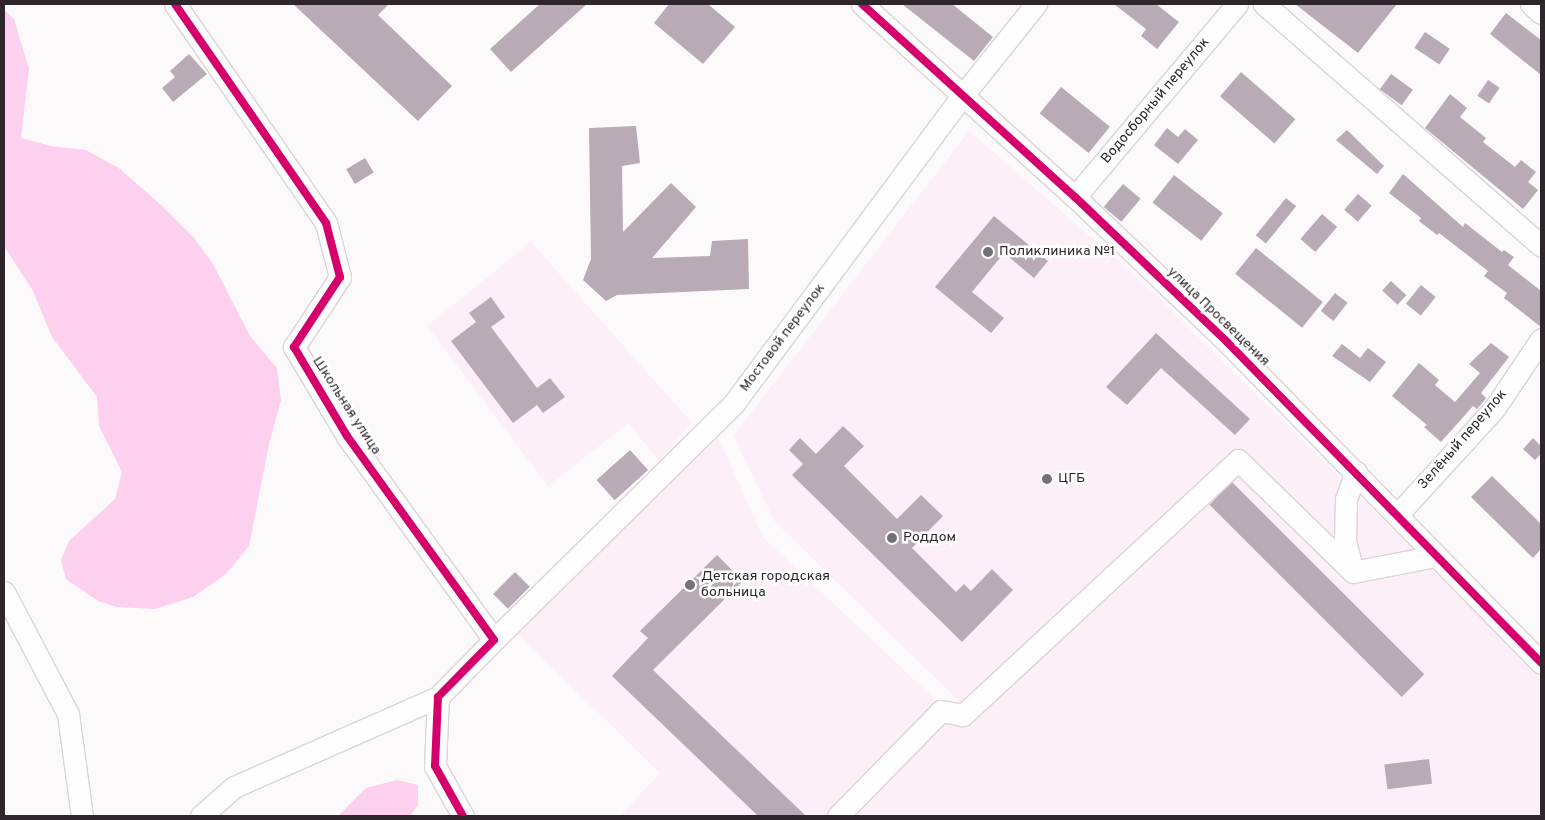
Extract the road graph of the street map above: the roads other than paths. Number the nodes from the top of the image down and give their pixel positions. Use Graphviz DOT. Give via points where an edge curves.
graph roads {
  1 [pos="175,4"];
  2 [pos="862,4"];
  3 [pos="1036,4"];
  4 [pos="1237,4"];
  5 [pos="1264,4"];
  6 [pos="1530,4"];
  7 [pos="1541,13"];
  8 [pos="964,95"];
  9 [pos="1075,197"];
  10 [pos="1541,246"];
  11 [pos="1541,339"];
  12 [pos="1356,472"];
  13 [pos="1398,514"];
  14 [pos="1435,556"];
  15 [pos="1353,572"];
  16 [pos="4,592"];
  17 [pos="494,640"];
  18 [pos="1541,663"];
  19 [pos="438,697"];
  20 [pos="82,816"];
  21 [pos="201,816"];
  22 [pos="463,816"];
  23 [pos="838,816"];
  1 -- 17 [label="street, Школьная улица" via="326,223 340,277 294,348 348,436"];
  2 -- 8 [label="street, улица Просвещения"];
  3 -- 8 [label="street, Мостовой переулок"];
  4 -- 9 [label="street, Водосборный переулок"];
  5 -- 10 [label="street"];
  6 -- 7 [label="street"];
  8 -- 9 [label="street, улица Просвещения"];
  8 -- 17 [label="street, Мостовой переулок" via="734,403"];
  9 -- 12 [label="street, улица Просвещения"];
  11 -- 13 [label="street, Зелёный переулок" via="1494,409"];
  12 -- 13 [label="street, улица Просвещения"];
  12 -- 15 [label="street" via="1346,499 1345,542"];
  13 -- 14 [label="street, улица Просвещения"];
  14 -- 15 [label="street"];
  14 -- 18 [label="street, улица Просвещения"];
  15 -- 23 [label="street" via="1238,460 963,715 941,711"];
  16 -- 20 [label="street" via="68,714"];
  17 -- 19 [label="street"];
  19 -- 21 [label="street" via="234,787"];
  19 -- 22 [label="street" via="435,766"];
}
